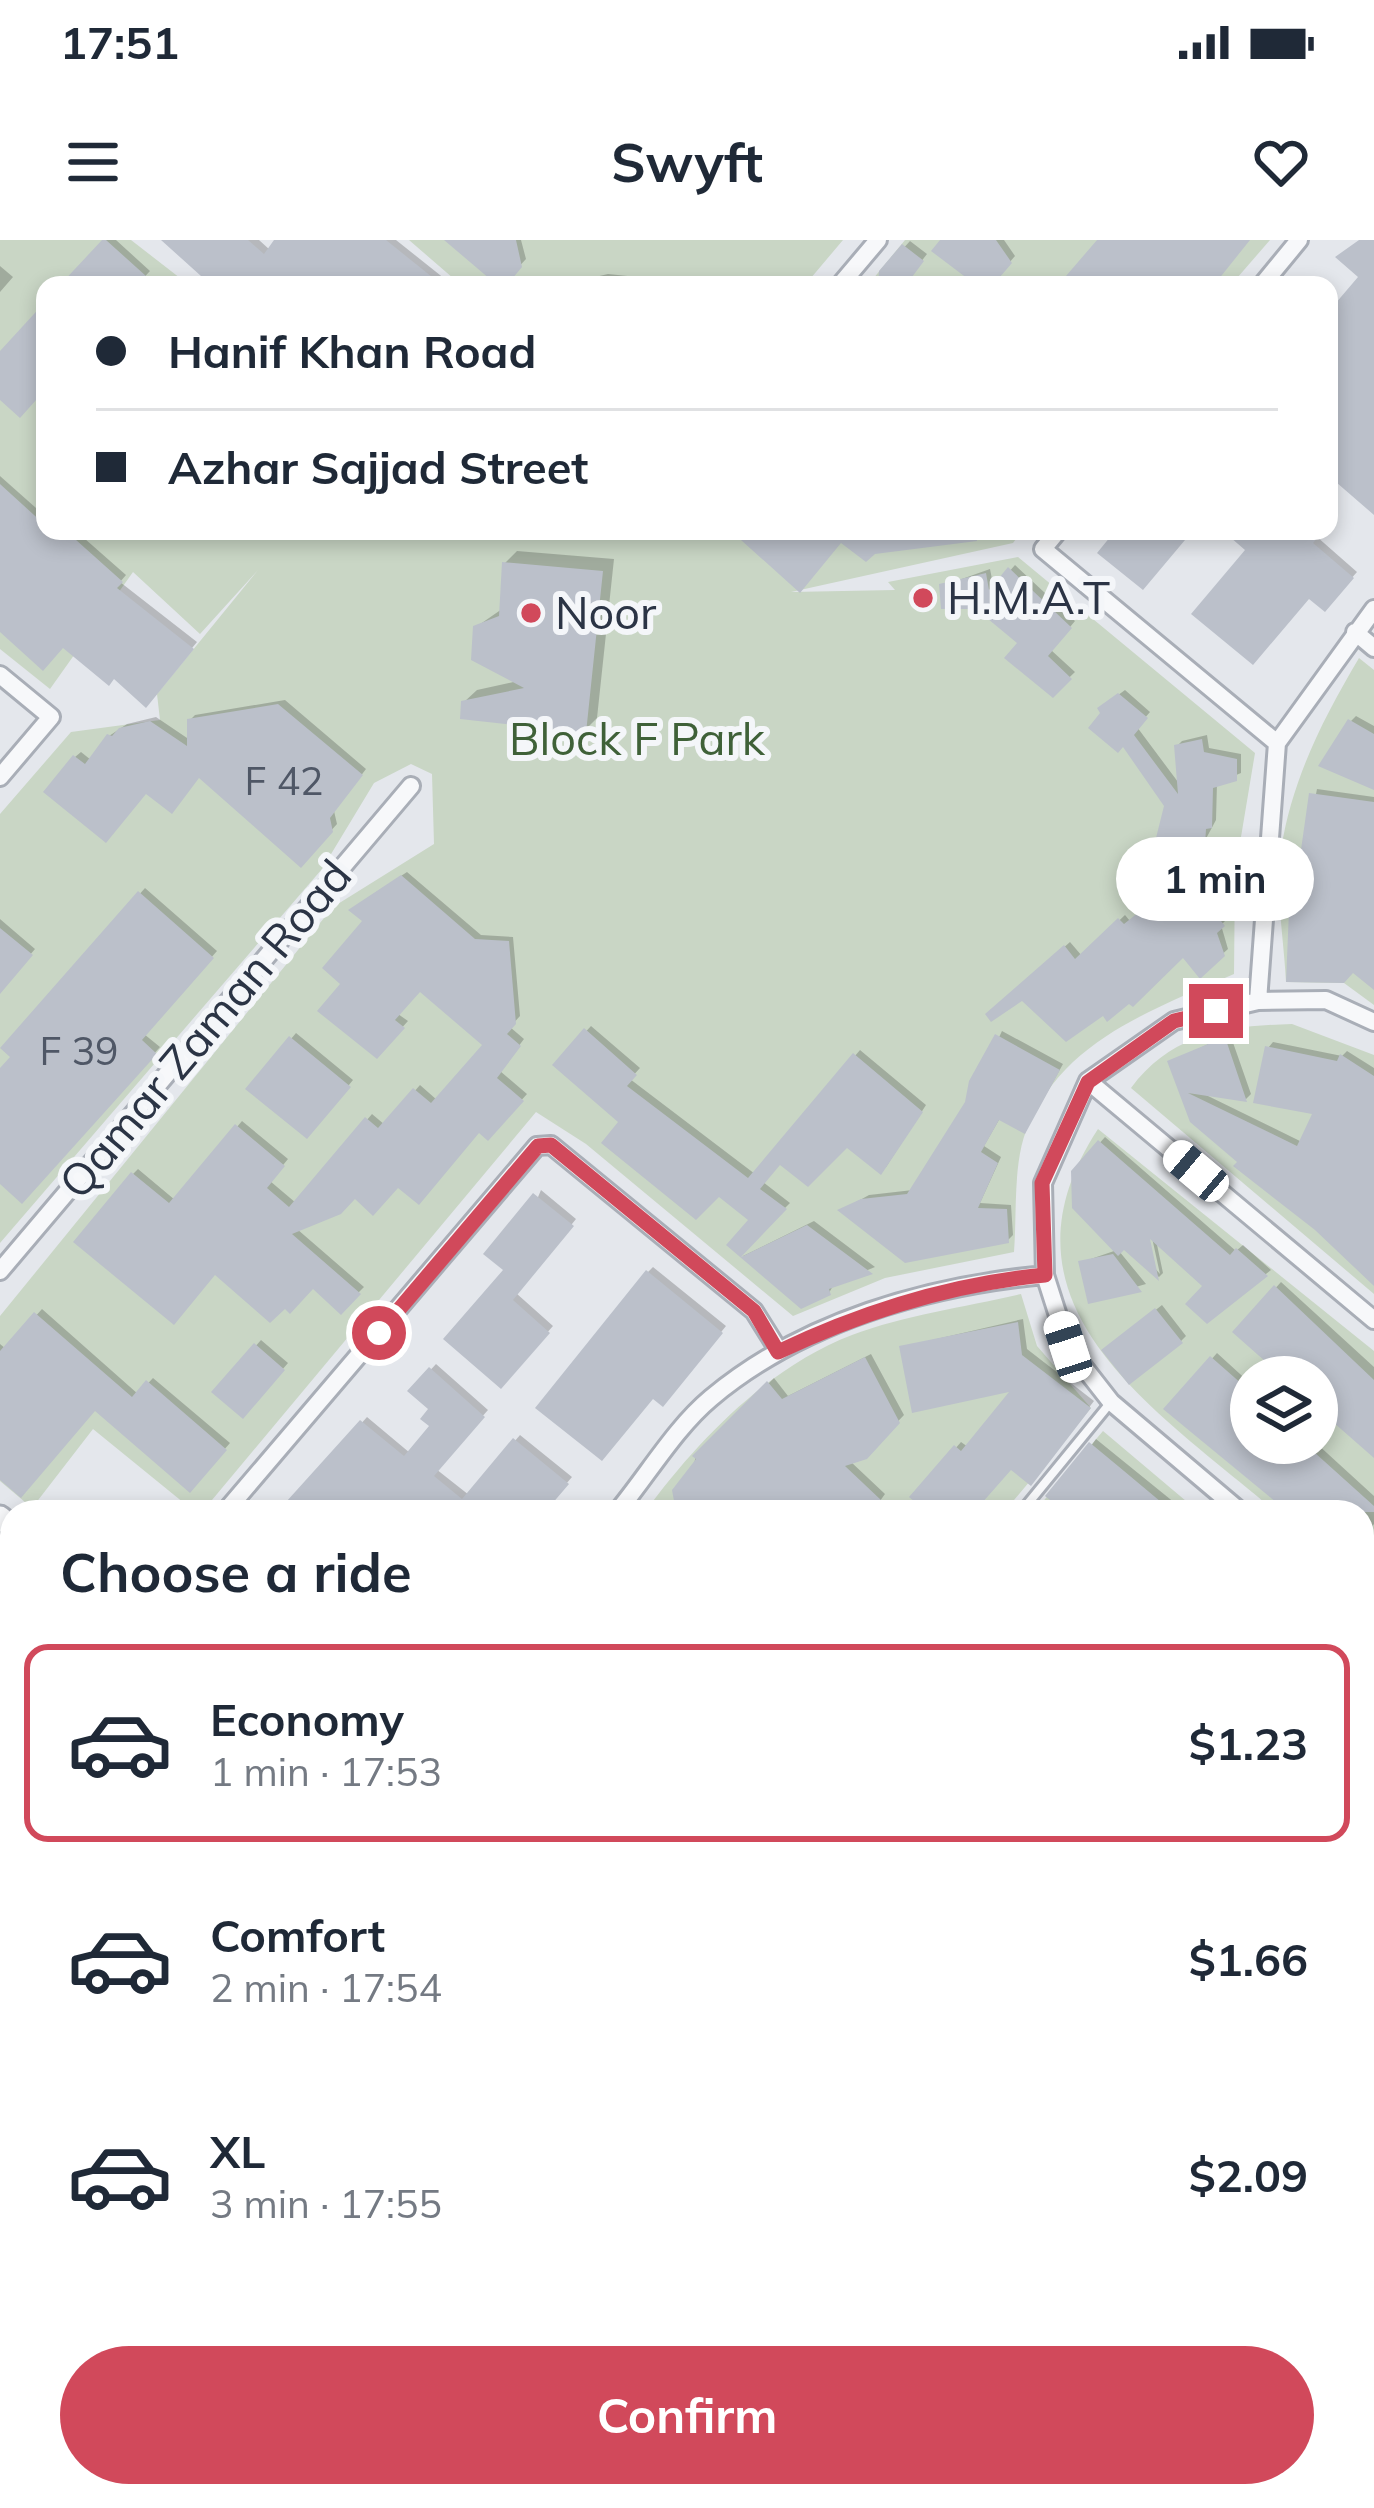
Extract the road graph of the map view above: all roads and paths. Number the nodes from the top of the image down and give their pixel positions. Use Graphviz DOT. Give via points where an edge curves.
graph roads {
  1 [pos="878,240"];
  2 [pos="1299,240"];
  3 [pos="848,276"];
  4 [pos="1269,276"];
  5 [pos="1050,540"];
  6 [pos="1374,610"];
  7 [pos="1355,632"];
  8 [pos="1374,648"];
  9 [pos="0,675"];
  10 [pos="1277,742"];
  11 [pos="0,777"];
  12 [pos="411,786"];
  13 [pos="1258,1000"];
  14 [pos="1374,1022"];
  15 [pos="1088,1082"];
  16 [pos="0,1271"];
  17 [pos="1045,1275"];
  18 [pos="1374,1320"];
  19 [pos="778,1352"];
  20 [pos="1111,1402"];
  21 [pos="235,1500"];
  22 [pos="627,1500"];
  23 [pos="1031,1500"];
  24 [pos="1227,1500"];
  1 -- 3 [label="street"];
  2 -- 4 [label="street"];
  5 -- 10 [label="street" via="1043,549"];
  6 -- 7 [label="street"];
  7 -- 8 [label="street"];
  7 -- 10 [label="street"];
  9 -- 11 [label="street" via="51,717"];
  10 -- 13 [label="street"];
  12 -- 16 [label="street, Qamar Zaman Road"];
  13 -- 14 [label="street" via="1326,1000"];
  13 -- 15 [label="street" via="1174,1021"];
  15 -- 17 [label="street" via="1042,1183"];
  15 -- 18 [label="street"];
  17 -- 19 [label="street" via="970,1282 838,1323"];
  17 -- 20 [label="street" via="1068,1347"];
  19 -- 21 [label="street" via="754,1311 551,1145 538,1146"];
  19 -- 22 [label="street" via="709,1400"];
  20 -- 23 [label="lane"];
  20 -- 24 [label="street"];
}
